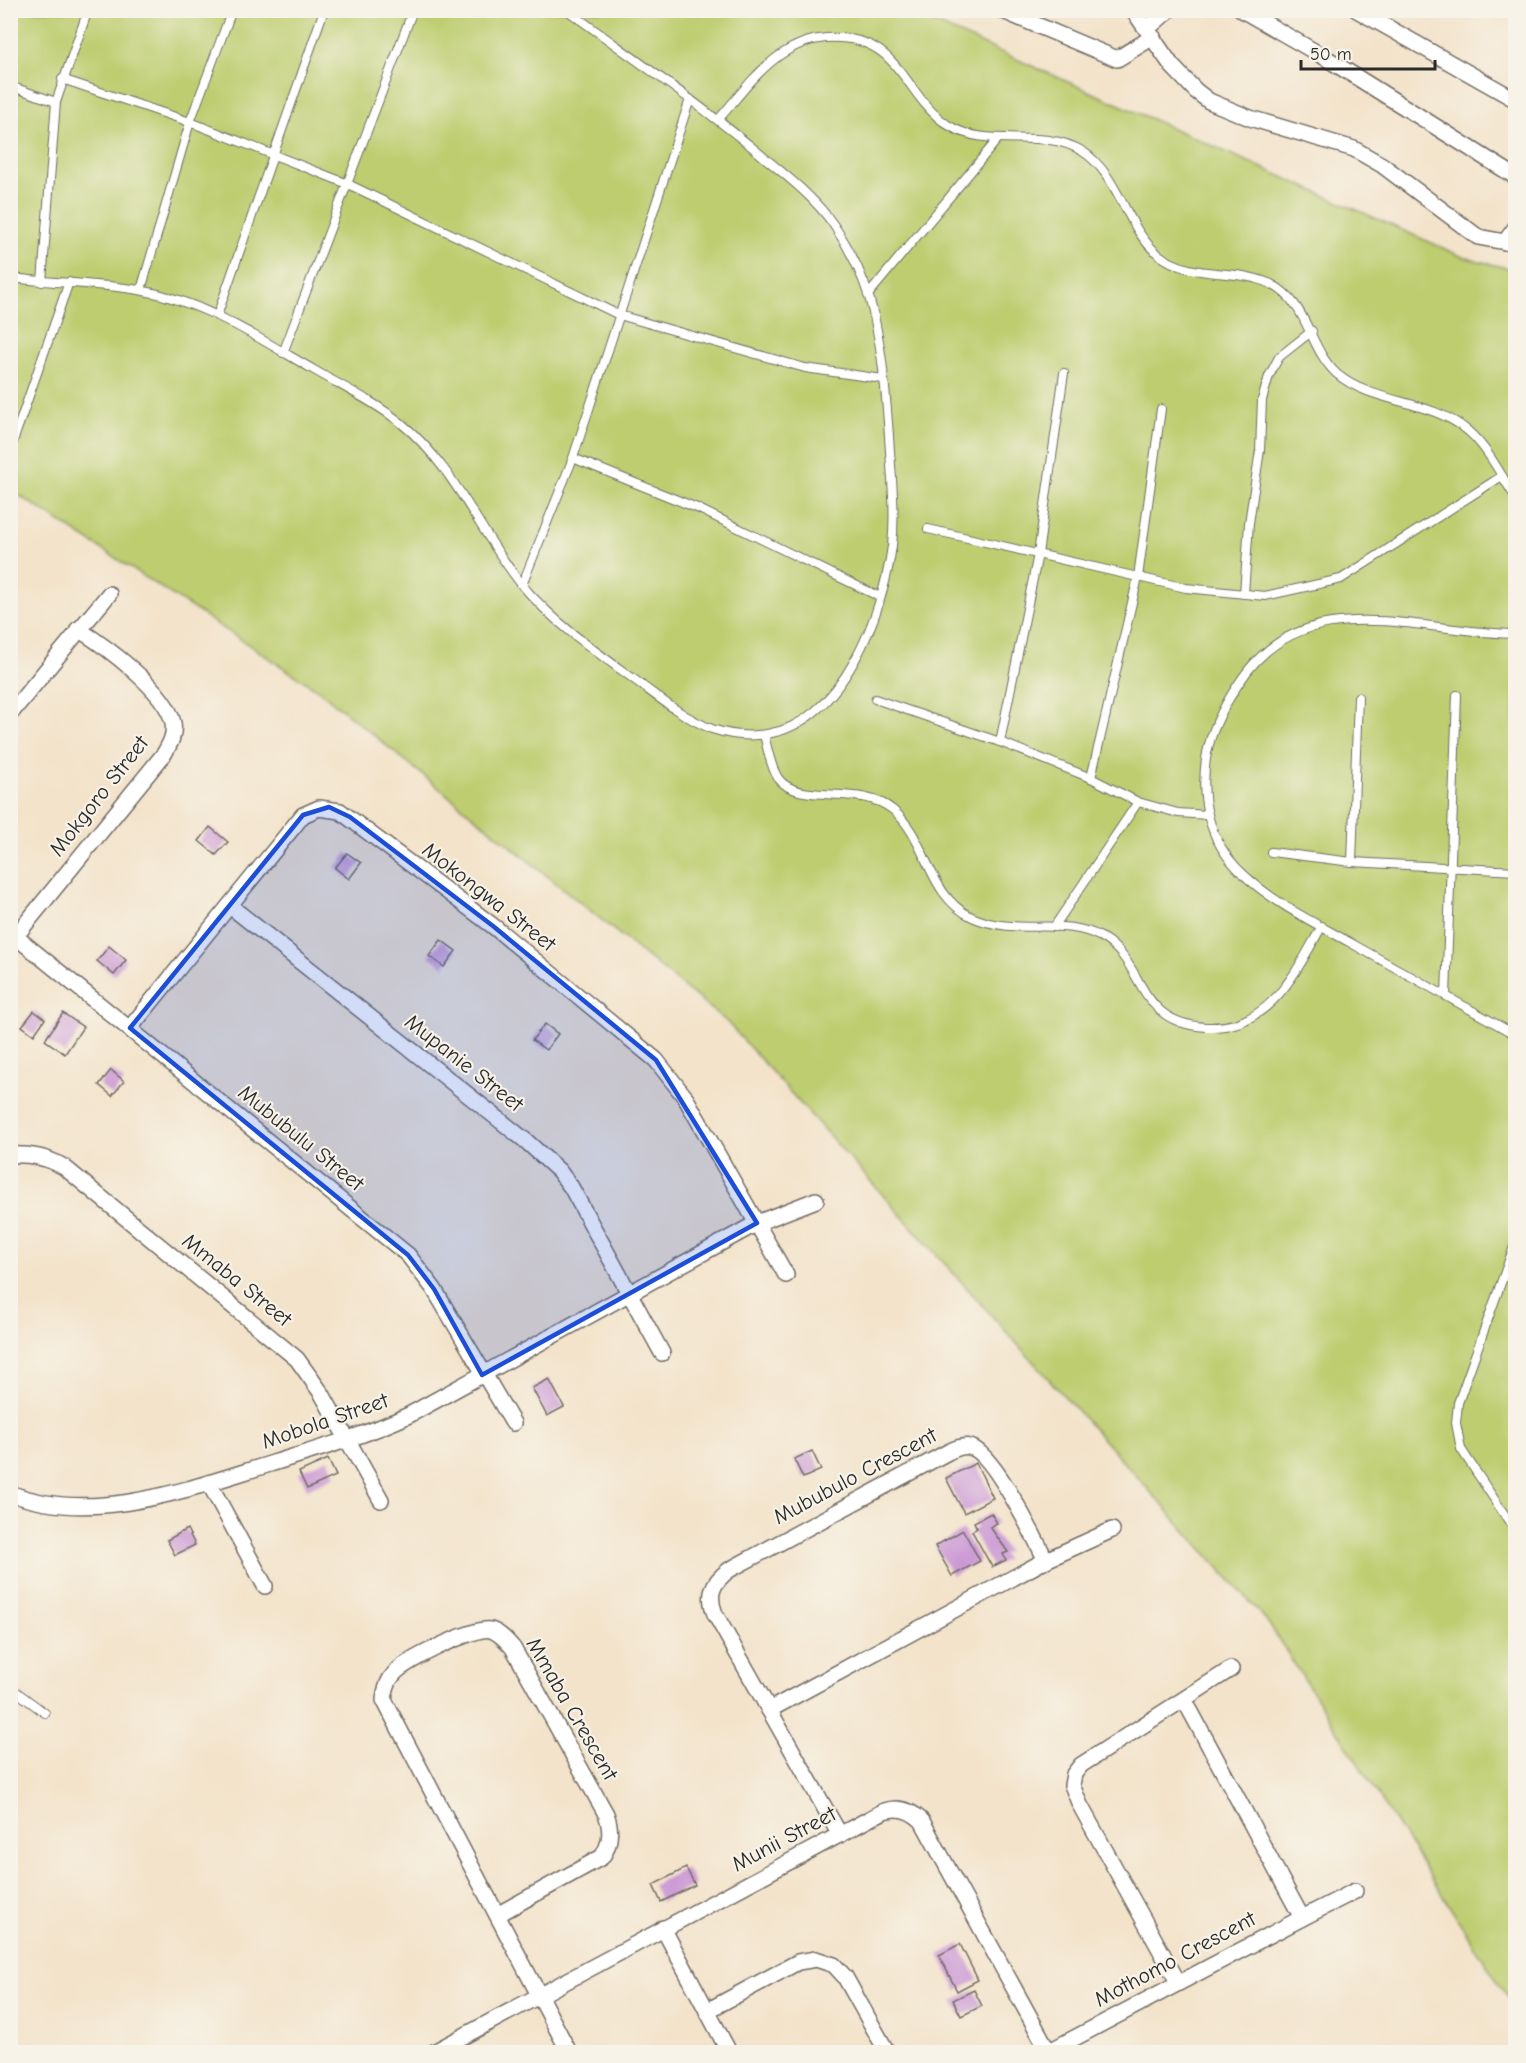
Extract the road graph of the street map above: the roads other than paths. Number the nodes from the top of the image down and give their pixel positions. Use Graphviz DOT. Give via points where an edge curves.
graph roads {
  1 [pos="88,10"];
  2 [pos="232,10"];
  3 [pos="324,10"];
  4 [pos="414,10"];
  5 [pos="567,10"];
  6 [pos="1001,10"];
  7 [pos="1133,10"];
  8 [pos="1168,10"];
  9 [pos="1242,10"];
  10 [pos="1357,10"];
  11 [pos="1150,33"];
  12 [pos="62,79"];
  13 [pos="10,86"];
  14 [pos="690,99"];
  15 [pos="1515,100"];
  16 [pos="56,102"];
  17 [pos="718,120"];
  18 [pos="190,122"];
  19 [pos="998,140"];
  20 [pos="273,155"];
  21 [pos="1515,177"];
  22 [pos="348,184"];
  23 [pos="1515,227"];
  24 [pos="1510,241"];
  25 [pos="10,278"];
  26 [pos="42,282"];
  27 [pos="69,282"];
  28 [pos="141,290"];
  29 [pos="868,295"];
  30 [pos="620,315"];
  31 [pos="217,316"];
  32 [pos="1312,331"];
  33 [pos="283,353"];
  34 [pos="1064,373"];
  35 [pos="883,379"];
  36 [pos="1161,409"];
  37 [pos="10,450"];
  38 [pos="573,458"];
  39 [pos="1502,477"];
  40 [pos="1515,498"];
  41 [pos="928,529"];
  42 [pos="1038,554"];
  43 [pos="1138,577"];
  44 [pos="522,585"];
  45 [pos="109,594"];
  46 [pos="1244,594"];
  47 [pos="880,597"];
  48 [pos="78,629"];
  49 [pos="1515,634"];
  50 [pos="1457,695"];
  51 [pos="1358,697"];
  52 [pos="875,699"];
  53 [pos="10,714"];
  54 [pos="764,735"];
  55 [pos="1000,742"];
  56 [pos="1091,778"];
  57 [pos="1138,802"];
  58 [pos="1208,815"];
  59 [pos="1271,852"];
  60 [pos="1352,862"];
  61 [pos="1452,867"];
  62 [pos="1515,872"];
  63 [pos="230,906"];
  64 [pos="1322,926"];
  65 [pos="1054,927"];
  66 [pos="12,937"];
  67 [pos="1446,996"];
  68 [pos="130,1028"];
  69 [pos="1515,1035"];
  70 [pos="10,1155"];
  71 [pos="816,1200"];
  72 [pos="757,1224"];
  73 [pos="1515,1241"];
  74 [pos="786,1275"];
  75 [pos="629,1293"];
  76 [pos="662,1353"];
  77 [pos="482,1375"];
  78 [pos="513,1423"];
  79 [pos="347,1440"];
  80 [pos="209,1483"];
  81 [pos="10,1493"];
  82 [pos="381,1500"];
  83 [pos="1112,1530"];
  84 [pos="1515,1533"];
  85 [pos="1046,1560"];
  86 [pos="265,1587"];
  87 [pos="1231,1669"];
  88 [pos="10,1687"];
  89 [pos="1185,1701"];
  90 [pos="769,1710"];
  91 [pos="45,1713"];
  92 [pos="840,1835"];
  93 [pos="1355,1891"];
  94 [pos="497,1915"];
  95 [pos="1302,1918"];
  96 [pos="663,1928"];
  97 [pos="1178,1983"];
  98 [pos="538,1995"];
  99 [pos="707,2011"];
  100 [pos="434,2052"];
  101 [pos="569,2052"];
  102 [pos="729,2052"];
  103 [pos="887,2052"];
  104 [pos="1048,2052"];
  1 -- 12 [label="lane"];
  2 -- 18 [label="lane"];
  3 -- 20 [label="lane"];
  4 -- 22 [label="lane"];
  5 -- 14 [label="lane"];
  6 -- 11 [label="street" via="1116,59"];
  7 -- 11 [label="street"];
  8 -- 11 [label="street"];
  9 -- 21 [label="street"];
  10 -- 15 [label="street"];
  11 -- 24 [label="street" via="1172,66 1209,100 1250,118 1354,149 1382,165 1478,237"];
  12 -- 16 [label="lane"];
  12 -- 18 [label="lane"];
  13 -- 16 [label="lane"];
  14 -- 17 [label="lane"];
  14 -- 30 [label="lane"];
  16 -- 26 [label="lane"];
  17 -- 19 [label="lane" via="771,60 785,50 813,39 842,38 887,55 902,69 924,103 948,125 963,133"];
  17 -- 29 [label="lane" via="824,213 849,252"];
  18 -- 20 [label="lane"];
  18 -- 28 [label="lane"];
  19 -- 29 [label="lane"];
  19 -- 32 [label="lane" via="1051,140 1082,151 1104,173 1156,252 1188,269 1259,279 1274,286 1300,310"];
  20 -- 22 [label="lane"];
  20 -- 31 [label="lane"];
  22 -- 30 [label="lane"];
  22 -- 33 [label="lane"];
  23 -- 24 [label="street"];
  25 -- 26 [label="lane"];
  26 -- 27 [label="lane"];
  27 -- 28 [label="lane"];
  27 -- 37 [label="lane"];
  28 -- 31 [label="lane"];
  29 -- 35 [label="lane" via="880,345"];
  30 -- 35 [label="lane" via="805,368"];
  30 -- 38 [label="lane"];
  31 -- 33 [label="lane"];
  32 -- 39 [label="lane" via="1328,364 1338,374 1351,383 1456,423 1469,432"];
  32 -- 46 [label="lane" via="1279,357 1262,400"];
  33 -- 44 [label="lane" via="387,413 419,438 456,483"];
  34 -- 42 [label="lane"];
  35 -- 47 [label="lane" via="893,514 892,543"];
  36 -- 43 [label="lane"];
  38 -- 44 [label="lane"];
  38 -- 47 [label="lane" via="697,508"];
  39 -- 40 [label="lane"];
  39 -- 46 [label="lane" via="1341,579 1265,596"];
  41 -- 42 [label="lane"];
  42 -- 43 [label="lane"];
  42 -- 55 [label="lane"];
  43 -- 46 [label="lane" via="1186,588"];
  43 -- 56 [label="lane"];
  44 -- 54 [label="lane" via="569,631 687,717 727,733"];
  45 -- 48 [label="street"];
  47 -- 54 [label="lane" via="857,655 836,693 798,723"];
  48 -- 53 [label="street"];
  48 -- 66 [label="street, Mokgoro Street" via="135,672 168,711 173,732 164,754"];
  49 -- 58 [label="lane" via="1360,619 1328,622 1282,638 1247,670 1219,717 1203,774"];
  50 -- 61 [label="lane"];
  51 -- 60 [label="lane"];
  52 -- 55 [label="lane"];
  54 -- 65 [label="lane" via="777,777 793,789 862,795 893,810 908,828 944,894 969,916 1017,929"];
  55 -- 56 [label="lane"];
  56 -- 57 [label="lane"];
  57 -- 58 [label="lane" via="1178,813"];
  57 -- 65 [label="lane"];
  58 -- 64 [label="lane" via="1224,852 1241,873"];
  59 -- 60 [label="lane"];
  60 -- 61 [label="lane"];
  61 -- 62 [label="lane"];
  61 -- 67 [label="lane"];
  63 -- 68 [label="street, Mokongwa Street"];
  63 -- 72 [label="street, Mokongwa Street" via="303,815 329,807 350,817 493,926 656,1060 685,1097"];
  63 -- 75 [label="street, Mupanie Street" via="545,1157 571,1187"];
  64 -- 65 [label="lane" via="1284,991 1270,1005 1241,1022 1207,1027 1179,1021 1155,1006 1119,952 1101,937"];
  64 -- 67 [label="lane"];
  66 -- 68 [label="street, Mububulu Street"];
  67 -- 69 [label="lane"];
  68 -- 77 [label="street, Mububulu Street" via="408,1255 434,1289"];
  70 -- 79 [label="street, Mmaba Street" via="49,1159 64,1167 297,1359"];
  71 -- 72 [label="street, Mobola Street"];
  72 -- 74 [label="street, Mokongwa Street"];
  72 -- 75 [label="street, Mobola Street"];
  73 -- 84 [label="lane" via="1458,1403 1456,1423 1461,1449"];
  75 -- 76 [label="street"];
  75 -- 77 [label="street, Mobola Street"];
  77 -- 78 [label="street, Mububulu Street"];
  77 -- 79 [label="street, Mobola Street" via="409,1415"];
  79 -- 80 [label="street, Mobola Street"];
  79 -- 82 [label="street, Mmaba Street"];
  80 -- 81 [label="street, Mobola Street" via="101,1504 42,1501"];
  80 -- 86 [label="street"];
  83 -- 85 [label="street"];
  85 -- 90 [label="street"];
  85 -- 90 [label="street, Mububulo Crescent" via="992,1463 970,1447 948,1452 828,1515 729,1570 712,1589 715,1614"];
  87 -- 89 [label="street"];
  88 -- 91 [label="lane"];
  89 -- 95 [label="street"];
  89 -- 97 [label="street" via="1091,1757 1074,1774 1072,1785"];
  90 -- 92 [label="street, Mububulo Crescent"];
  92 -- 96 [label="street, Munii Street"];
  92 -- 104 [label="street, Munii Street" via="891,1808 912,1812 922,1821"];
  93 -- 95 [label="street, Mothomo Crescent"];
  94 -- 94 [label="street, Mmaba Crescent" via="384,1700 386,1686 396,1671 463,1634 483,1629 497,1633 513,1648 611,1829 602,1857"];
  94 -- 98 [label="street, Mmaba Crescent"];
  95 -- 97 [label="street, Mothomo Crescent"];
  96 -- 98 [label="street, Munii Street"];
  96 -- 99 [label="street"];
  97 -- 104 [label="street, Mothomo Crescent"];
  98 -- 100 [label="street, Munii Street"];
  98 -- 101 [label="street, Mmaba Crescent"];
  99 -- 102 [label="street"];
  99 -- 103 [label="street" via="807,1959 826,1961 840,1970"];
}
